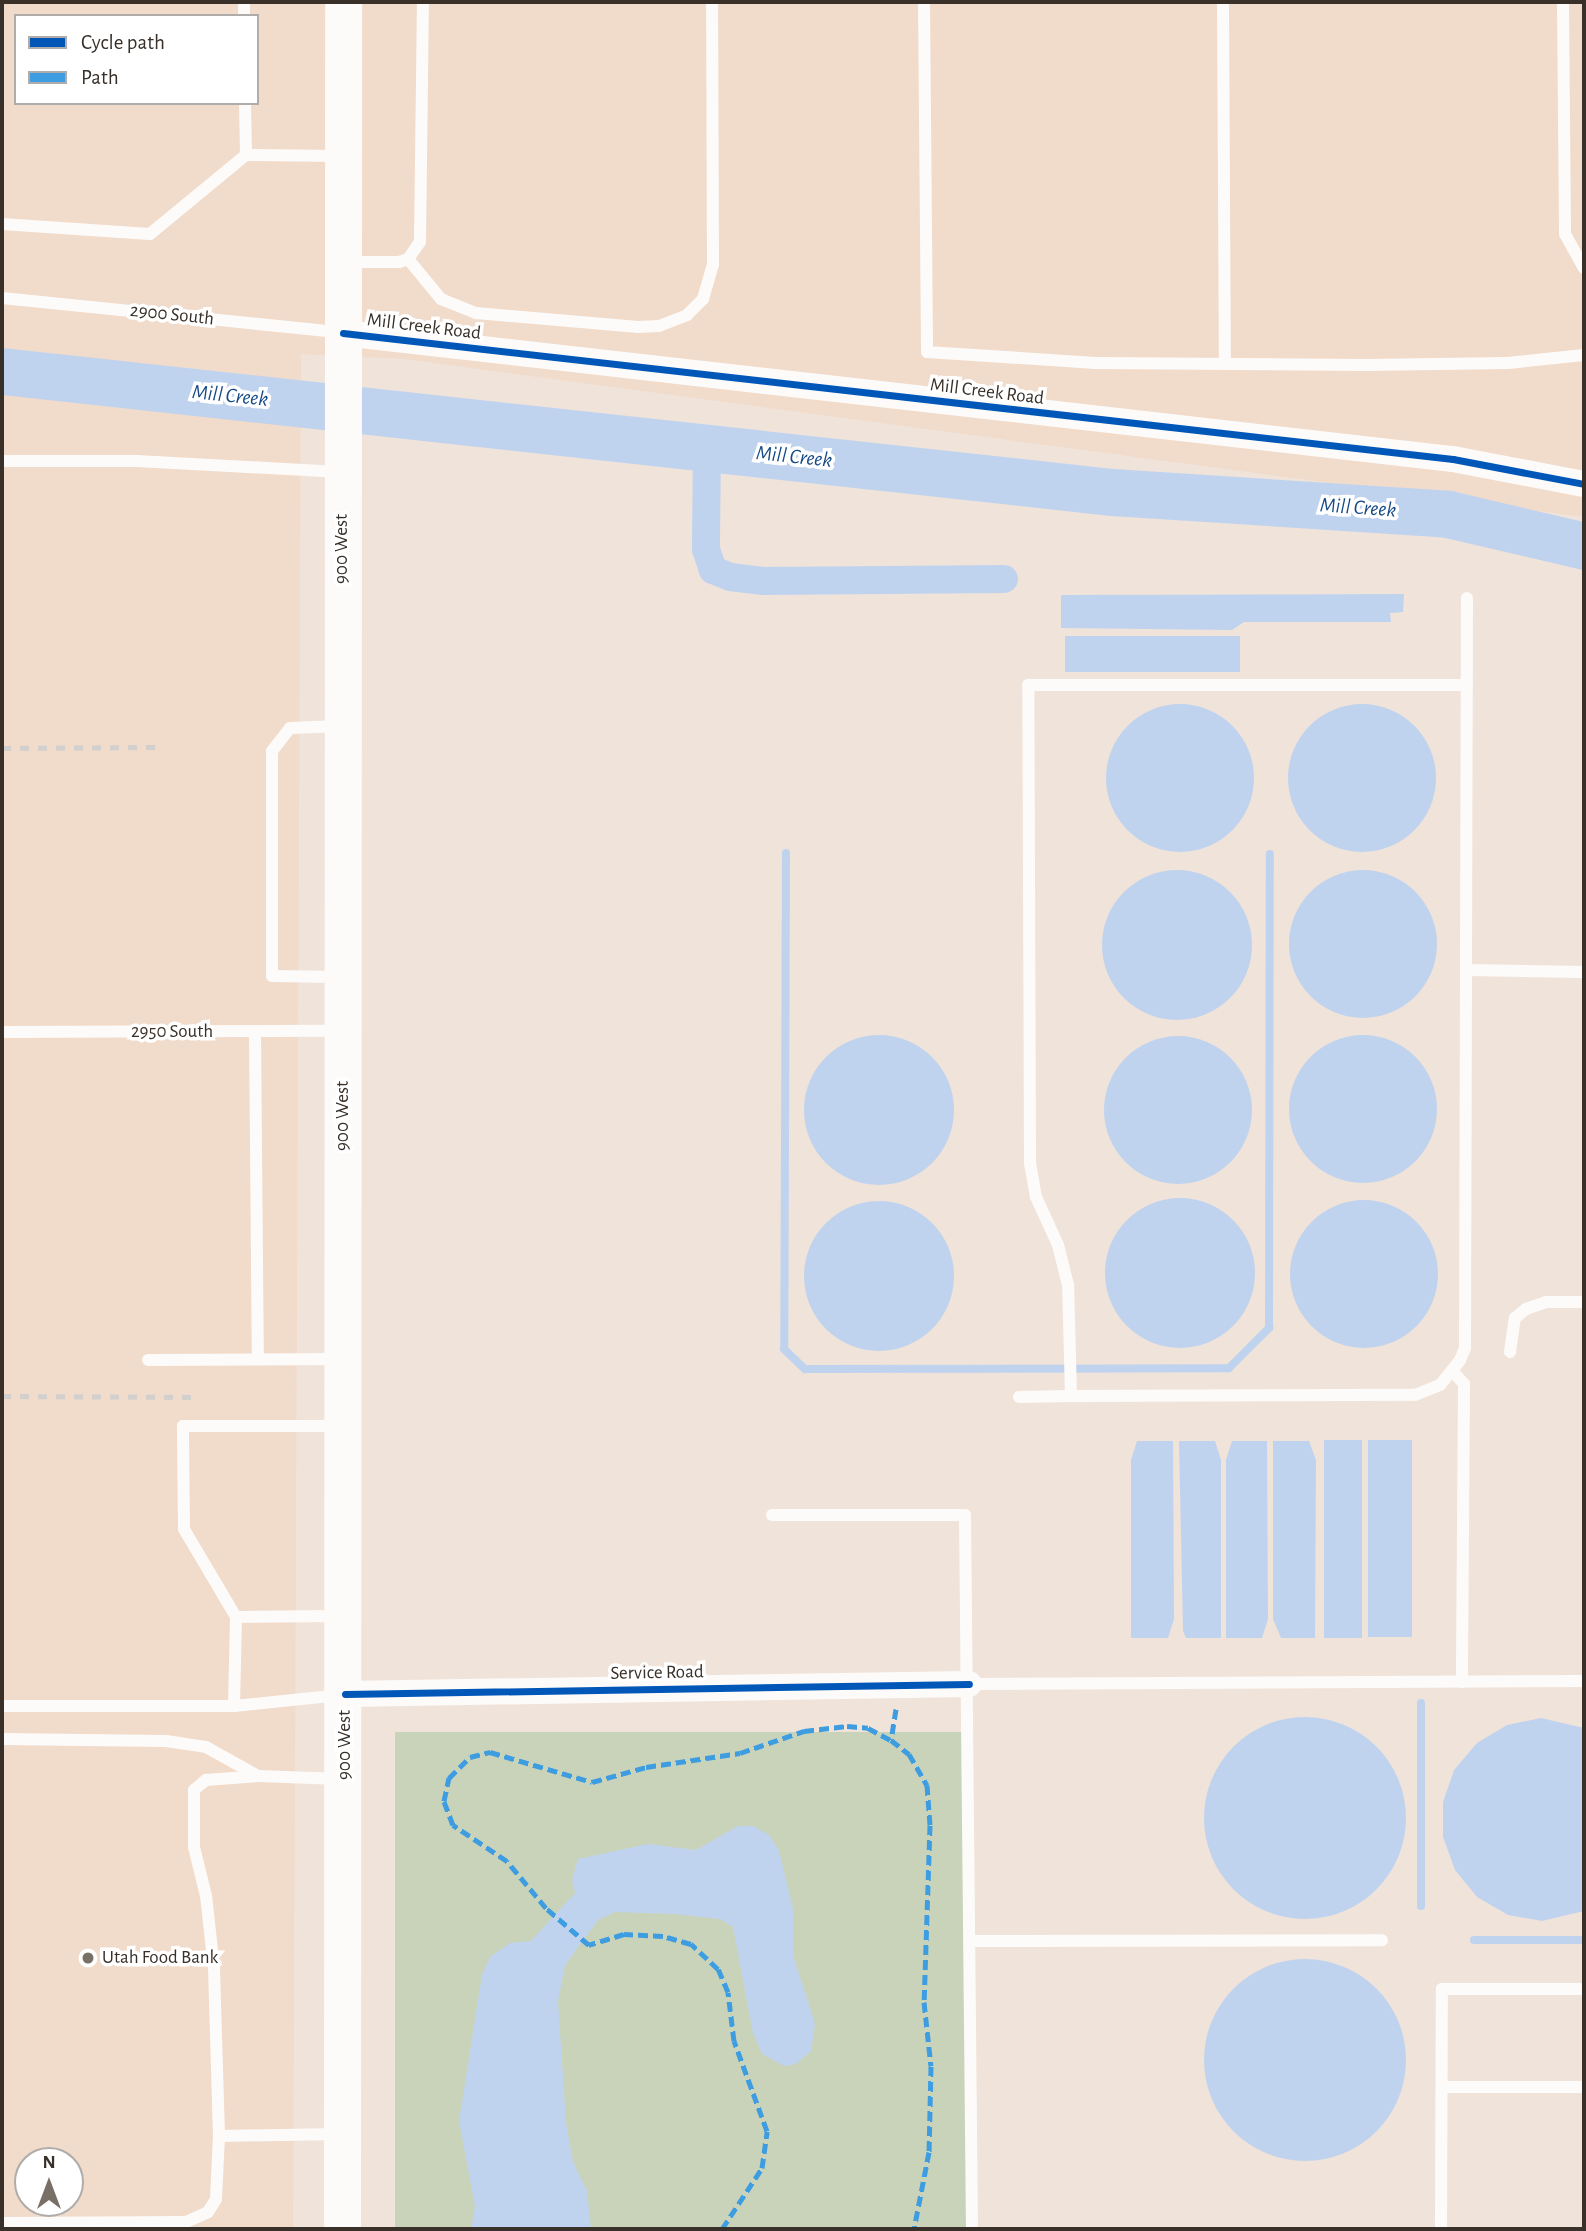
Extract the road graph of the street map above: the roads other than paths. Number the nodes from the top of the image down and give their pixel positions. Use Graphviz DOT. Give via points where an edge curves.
graph roads {
  1 [pos="343,2"];
  2 [pos="423,2"];
  3 [pos="712,2"];
  4 [pos="924,2"];
  5 [pos="1223,2"];
  6 [pos="1563,2"];
  7 [pos="245,105"];
  8 [pos="246,155"];
  9 [pos="344,156"];
  10 [pos="2,224"];
  11 [pos="408,258"];
  12 [pos="343,262"];
  13 [pos="1584,268"];
  14 [pos="2,298"];
  15 [pos="343,333"];
  16 [pos="1584,355"];
  17 [pos="1225,364"];
  18 [pos="2,461"];
  19 [pos="342,472"];
  20 [pos="1584,484"];
  21 [pos="1467,598"];
  22 [pos="1467,685"];
  23 [pos="342,726"];
  24 [pos="1466,970"];
  25 [pos="1584,972"];
  26 [pos="343,977"];
  27 [pos="343,1031"];
  28 [pos="2,1032"];
  29 [pos="254,1032"];
  30 [pos="1584,1302"];
  31 [pos="1510,1352"];
  32 [pos="258,1359"];
  33 [pos="343,1359"];
  34 [pos="148,1360"];
  35 [pos="1453,1372"];
  36 [pos="1071,1396"];
  37 [pos="1020,1397"];
  38 [pos="344,1426"];
  39 [pos="772,1516"];
  40 [pos="345,1616"];
  41 [pos="236,1617"];
  42 [pos="1584,1681"];
  43 [pos="1462,1682"];
  44 [pos="969,1684"];
  45 [pos="345,1694"];
  46 [pos="2,1706"];
  47 [pos="234,1706"];
  48 [pos="2,1739"];
  49 [pos="258,1776"];
  50 [pos="345,1779"];
  51 [pos="1382,1940"];
  52 [pos="970,1941"];
  53 [pos="1584,1989"];
  54 [pos="1442,2087"];
  55 [pos="1584,2087"];
  56 [pos="343,2134"];
  57 [pos="219,2136"];
  58 [pos="2,2223"];
  59 [pos="41,2226"];
  60 [pos="342,2229"];
  61 [pos="972,2229"];
  62 [pos="1441,2229"];
  1 -- 9 [label="main road, 900 West"];
  2 -- 11 [label="lane" via="423,232"];
  3 -- 11 [label="lane" via="713,265 703,299 676,321 638,327 461,310 441,299"];
  4 -- 17 [label="lane" via="927,352 1096,363"];
  5 -- 17 [label="lane"];
  6 -- 13 [label="lane" via="1565,234"];
  7 -- 8 [label="lane"];
  8 -- 9 [label="lane"];
  8 -- 10 [label="lane" via="150,234"];
  9 -- 12 [label="main road, 900 West"];
  11 -- 12 [label="lane"];
  12 -- 15 [label="main road, 900 West"];
  14 -- 15 [label="lane, 2900 South"];
  15 -- 19 [label="main road, 900 West"];
  15 -- 20 [label="street, Mill Creek Road" via="1453,459"];
  16 -- 17 [label="lane" via="1508,363"];
  18 -- 19 [label="lane" via="137,461"];
  19 -- 23 [label="main road, 900 West"];
  21 -- 22 [label="lane"];
  22 -- 24 [label="lane"];
  22 -- 36 [label="lane" via="1028,685 1030,1163 1037,1197 1066,1274"];
  23 -- 26 [label="main road, 900 West"];
  23 -- 26 [label="lane" via="290,728 272,751 272,976"];
  24 -- 25 [label="lane"];
  24 -- 35 [label="lane" via="1465,1348"];
  26 -- 27 [label="main road, 900 West"];
  27 -- 29 [label="lane, 2950 South"];
  27 -- 33 [label="main road, 900 West"];
  28 -- 29 [label="lane, 2950 South"];
  29 -- 32 [label="lane"];
  30 -- 31 [label="lane" via="1546,1302 1526,1309 1514,1318"];
  32 -- 33 [label="lane"];
  32 -- 34 [label="lane"];
  33 -- 38 [label="main road, 900 West"];
  35 -- 36 [label="lane" via="1440,1385 1415,1395"];
  35 -- 43 [label="lane" via="1464,1384"];
  36 -- 37 [label="lane"];
  38 -- 40 [label="main road, 900 West"];
  38 -- 41 [label="lane" via="183,1426 184,1529"];
  39 -- 44 [label="lane" via="965,1515"];
  40 -- 41 [label="lane"];
  40 -- 45 [label="main road, 900 West"];
  41 -- 47 [label="lane"];
  42 -- 43 [label="lane"];
  43 -- 44 [label="lane"];
  44 -- 45 [label="street, Service Road"];
  44 -- 52 [label="lane"];
  45 -- 47 [label="lane"];
  45 -- 50 [label="main road, 900 West"];
  46 -- 47 [label="lane"];
  48 -- 49 [label="lane" via="166,1741 206,1747"];
  49 -- 50 [label="lane"];
  49 -- 57 [label="lane" via="206,1780 194,1790 194,1847 214,1968"];
  50 -- 56 [label="main road, 900 West"];
  51 -- 52 [label="lane"];
  52 -- 61 [label="lane"];
  53 -- 54 [label="lane" via="1442,1989"];
  54 -- 55 [label="lane"];
  54 -- 62 [label="lane"];
  56 -- 57 [label="lane"];
  56 -- 60 [label="main road, 900 West"];
  57 -- 59 [label="lane" via="216,2199 196,2219"];
  58 -- 59 [label="lane"];
}
